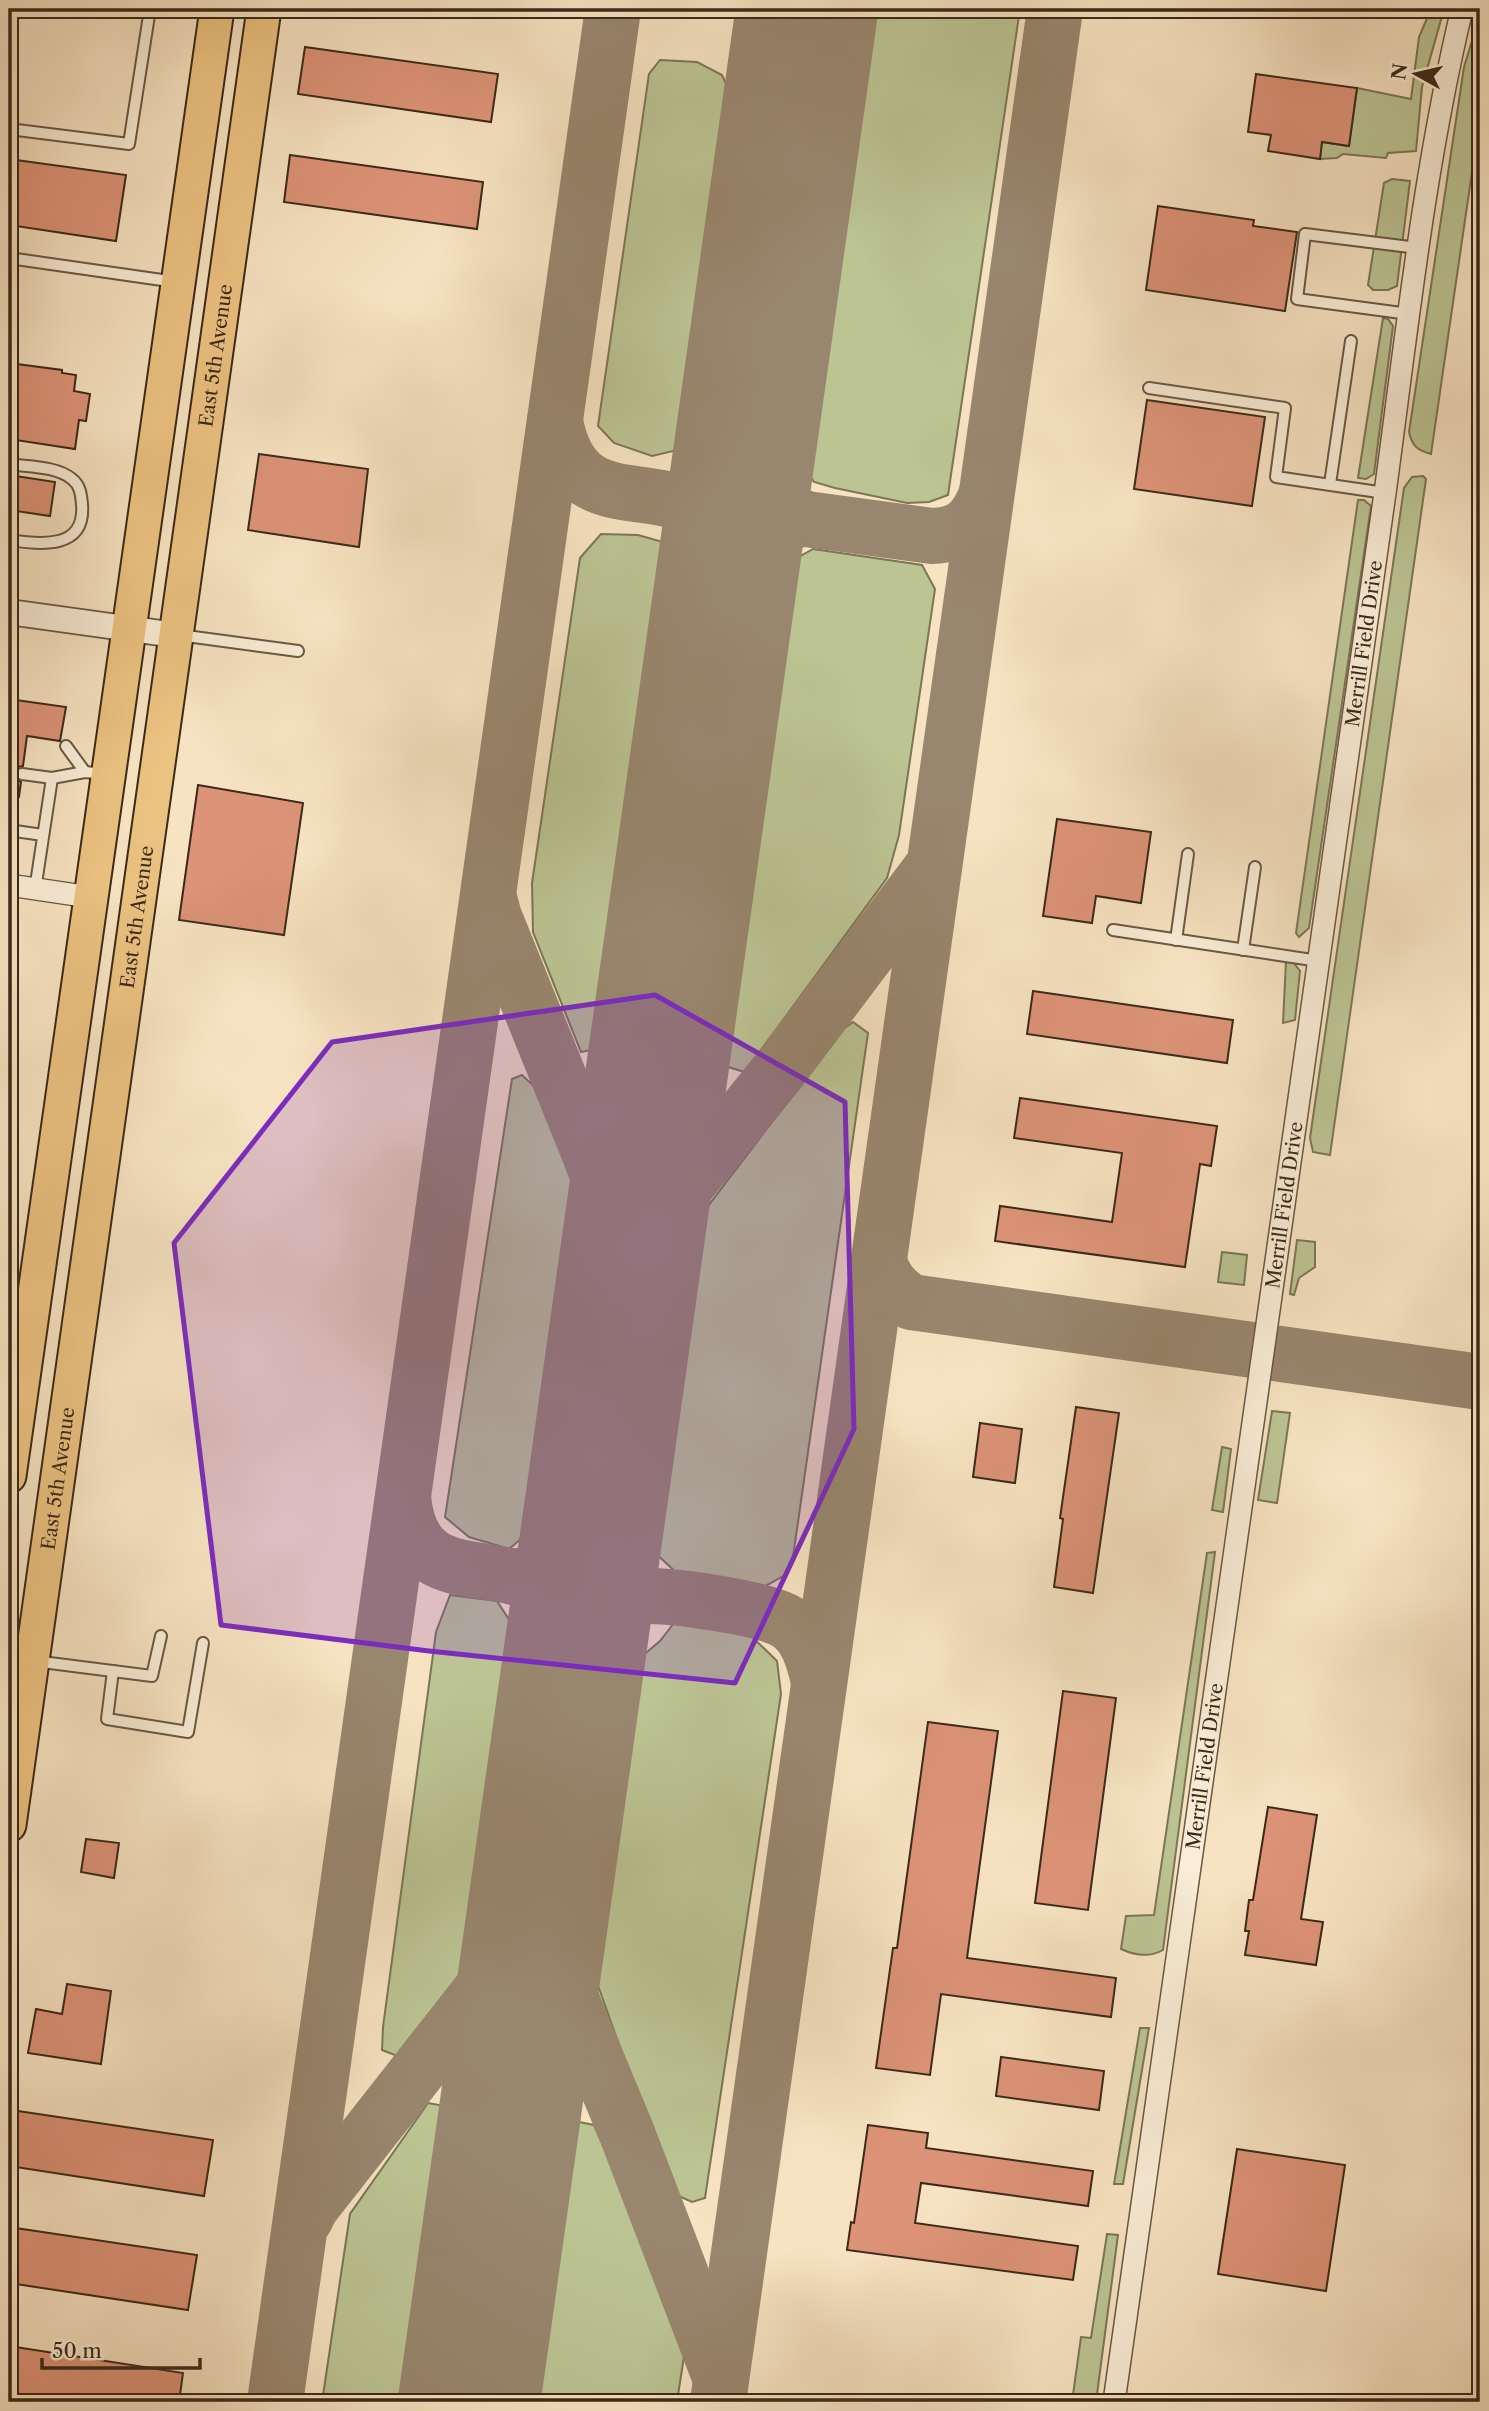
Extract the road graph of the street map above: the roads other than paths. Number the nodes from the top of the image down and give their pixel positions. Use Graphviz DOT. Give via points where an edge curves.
graph roads {
  1 [pos="150,9"];
  2 [pos="217,9"];
  3 [pos="264,9"];
  4 [pos="1462,9"];
  5 [pos="9,130"];
  6 [pos="1418,248"];
  7 [pos="9,258"];
  8 [pos="179,282"];
  9 [pos="1409,314"];
  10 [pos="1351,341"];
  11 [pos="1149,388"];
  12 [pos="9,464"];
  13 [pos="1330,484"];
  14 [pos="1385,493"];
  15 [pos="9,540"];
  16 [pos="9,612"];
  17 [pos="129,629"];
  18 [pos="175,635"];
  19 [pos="298,651"];
  20 [pos="66,746"];
  21 [pos="97,773"];
  22 [pos="22,774"];
  23 [pos="52,778"];
  24 [pos="15,831"];
  25 [pos="43,835"];
  26 [pos="1188,854"];
  27 [pos="1255,867"];
  28 [pos="9,885"];
  29 [pos="34,890"];
  30 [pos="90,897"];
  31 [pos="1113,930"];
  32 [pos="1176,940"];
  33 [pos="1243,950"];
  34 [pos="1319,961"];
  35 [pos="9,1469"];
  36 [pos="161,1636"];
  37 [pos="203,1643"];
  38 [pos="32,1661"];
  39 [pos="113,1671"];
  40 [pos="9,1825"];
  41 [pos="1114,2402"];
  1 -- 5 [label="lane" via="129,144"];
  2 -- 8 [label="highway"];
  3 -- 18 [label="highway, East 5th Avenue"];
  4 -- 6 [label="street, Merrill Field Drive" via="1443,89"];
  6 -- 9 [label="street, Merrill Field Drive"];
  6 -- 9 [label="lane" via="1305,234 1297,299"];
  7 -- 8 [label="lane"];
  8 -- 17 [label="highway"];
  9 -- 14 [label="street, Merrill Field Drive"];
  10 -- 13 [label="lane"];
  11 -- 13 [label="lane" via="1285,408 1276,477"];
  12 -- 15 [label="lane" via="58,471 74,480 81,491 82,510 70,537 57,543"];
  13 -- 14 [label="lane"];
  14 -- 34 [label="street, Merrill Field Drive"];
  16 -- 17 [label="street"];
  17 -- 18 [label="street"];
  17 -- 21 [label="highway"];
  18 -- 19 [label="lane"];
  18 -- 38 [label="highway, East 5th Avenue"];
  20 -- 21 [label="lane"];
  21 -- 23 [label="lane"];
  21 -- 30 [label="highway"];
  22 -- 23 [label="lane"];
  23 -- 25 [label="lane"];
  24 -- 25 [label="lane"];
  25 -- 29 [label="lane"];
  26 -- 32 [label="lane"];
  27 -- 33 [label="lane"];
  28 -- 29 [label="street"];
  29 -- 30 [label="street"];
  30 -- 35 [label="highway"];
  31 -- 32 [label="lane"];
  32 -- 33 [label="lane"];
  33 -- 34 [label="lane"];
  34 -- 41 [label="street, Merrill Field Drive"];
  36 -- 39 [label="lane" via="152,1676"];
  37 -- 39 [label="lane" via="188,1732 107,1719"];
  38 -- 39 [label="lane"];
  38 -- 40 [label="highway, East 5th Avenue"];
}
